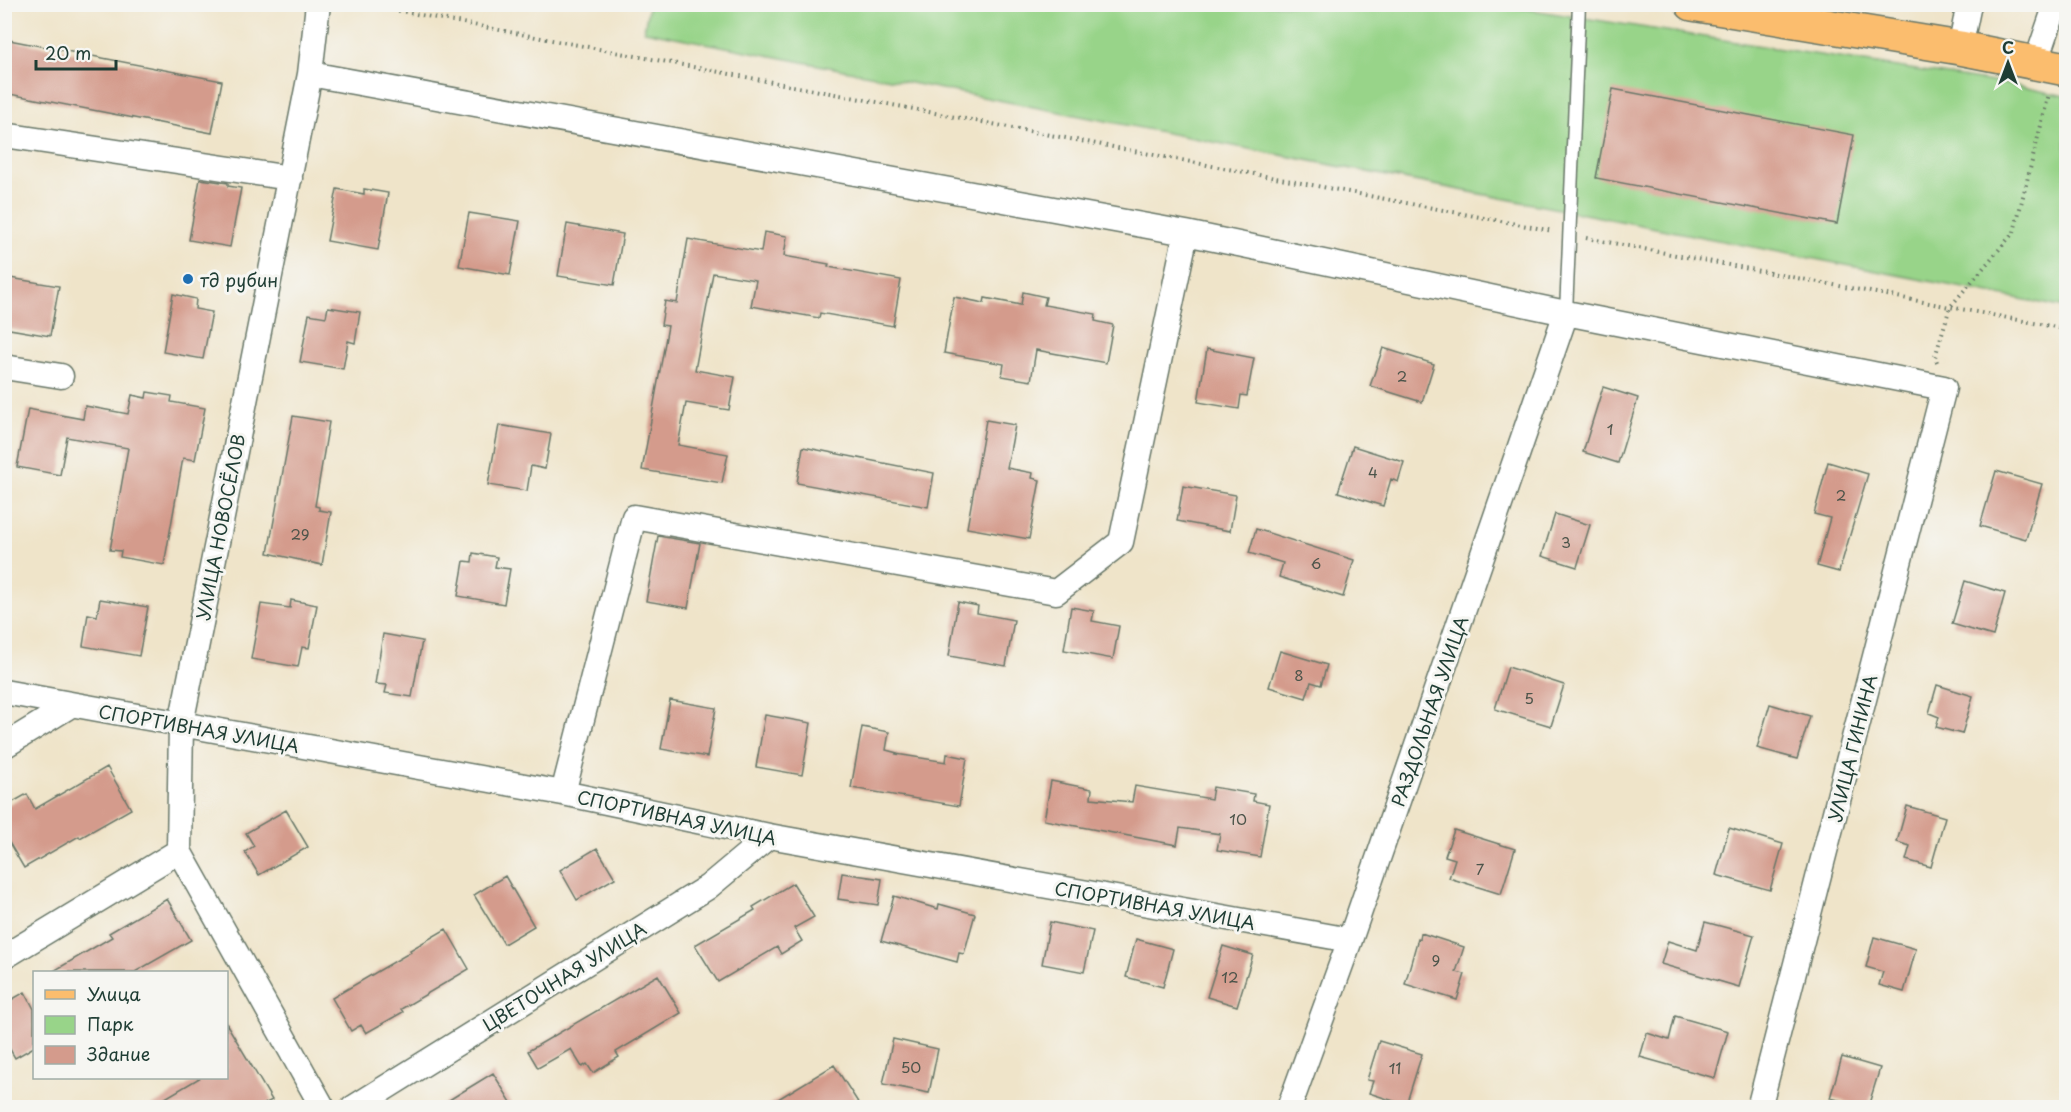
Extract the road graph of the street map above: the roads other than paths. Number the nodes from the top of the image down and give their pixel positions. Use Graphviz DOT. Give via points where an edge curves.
graph roads {
  1 [pos="318,4"];
  2 [pos="1579,4"];
  3 [pos="1692,4"];
  4 [pos="1969,4"];
  5 [pos="2056,4"];
  6 [pos="1960,48"];
  7 [pos="2053,66"];
  8 [pos="310,74"];
  9 [pos="4,135"];
  10 [pos="290,178"];
  11 [pos="1186,233"];
  12 [pos="1566,313"];
  13 [pos="4,367"];
  14 [pos="61,376"];
  15 [pos="4,692"];
  16 [pos="71,705"];
  17 [pos="181,724"];
  18 [pos="4,746"];
  19 [pos="563,793"];
  20 [pos="769,836"];
  21 [pos="179,850"];
  22 [pos="1350,940"];
  23 [pos="4,957"];
  24 [pos="323,1107"];
  25 [pos="353,1107"];
  26 [pos="1289,1107"];
  27 [pos="1759,1107"];
  1 -- 8 [label="street, УЛИЦА НОВОСЁЛОВ"];
  2 -- 12 [label="lane"];
  3 -- 6 [label="main road"];
  4 -- 6 [label="street"];
  5 -- 7 [label="street"];
  6 -- 7 [label="main road"];
  8 -- 10 [label="street, УЛИЦА НОВОСЁЛОВ"];
  8 -- 11 [label="street"];
  9 -- 10 [label="street"];
  10 -- 17 [label="street, УЛИЦА НОВОСЁЛОВ"];
  11 -- 12 [label="street"];
  11 -- 19 [label="street" via="1121,542 1056,592 634,517"];
  12 -- 22 [label="street, РАЗДОЛЬНАЯ УЛИЦА"];
  12 -- 27 [label="street, УЛИЦА ГИНИНА" via="1944,388"];
  13 -- 14 [label="street"];
  15 -- 16 [label="street, СПОРТИВНАЯ УЛИЦА"];
  16 -- 17 [label="street, СПОРТИВНАЯ УЛИЦА"];
  16 -- 18 [label="street"];
  17 -- 19 [label="street, СПОРТИВНАЯ УЛИЦА"];
  17 -- 21 [label="street, УЛИЦА НОВОСЁЛОВ"];
  19 -- 20 [label="street, СПОРТИВНАЯ УЛИЦА"];
  20 -- 22 [label="street, СПОРТИВНАЯ УЛИЦА"];
  20 -- 25 [label="street, ЦВЕТОЧНАЯ УЛИЦА" via="708,886"];
  21 -- 23 [label="street"];
  21 -- 24 [label="street"];
  22 -- 26 [label="street, РАЗДОЛЬНАЯ УЛИЦА"];
}
